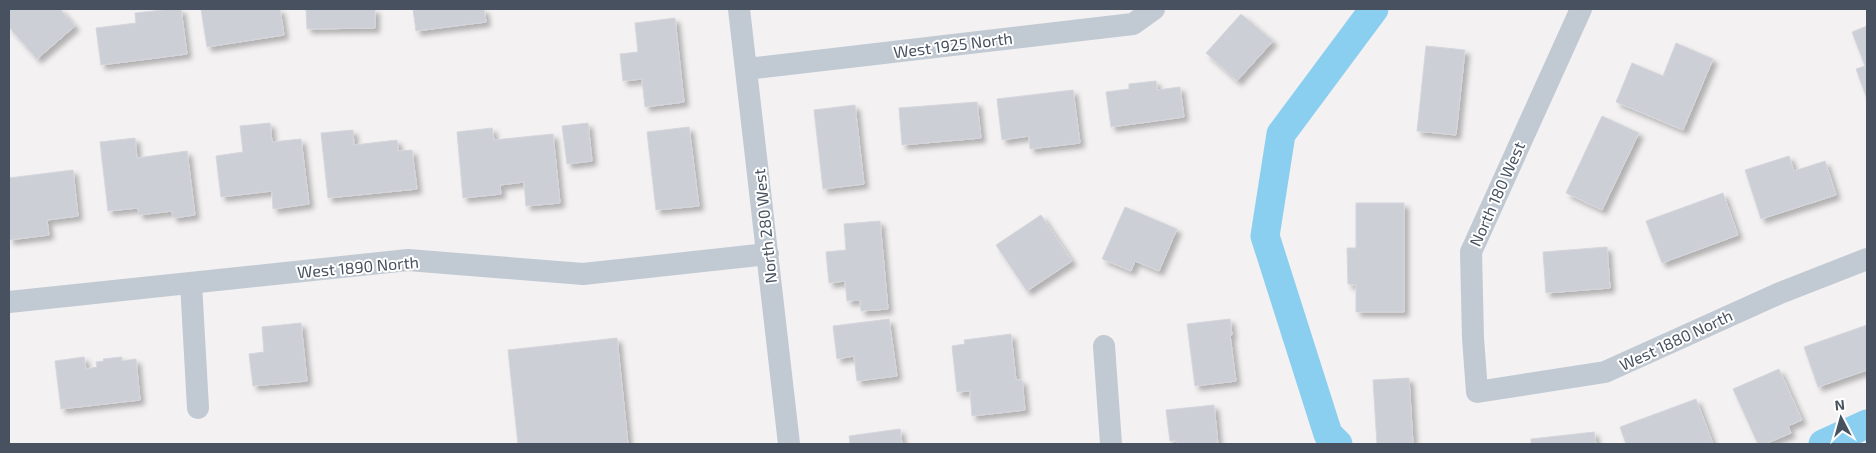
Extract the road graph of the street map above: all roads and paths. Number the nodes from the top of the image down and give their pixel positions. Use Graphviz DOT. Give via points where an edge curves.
graph roads {
  1 [pos="739,9"];
  2 [pos="1154,9"];
  3 [pos="1581,9"];
  4 [pos="747,69"];
  5 [pos="768,254"];
  6 [pos="1867,258"];
  7 [pos="191,283"];
  8 [pos="9,302"];
  9 [pos="1104,346"];
  10 [pos="1477,392"];
  11 [pos="198,408"];
  12 [pos="788,444"];
  13 [pos="1111,444"];
  1 -- 4 [label="street, North 280 West"];
  2 -- 4 [label="street, West 1925 North" via="1133,24"];
  3 -- 10 [label="street, North 180 West" via="1471,252"];
  4 -- 5 [label="street, North 280 West"];
  5 -- 7 [label="street, West 1890 North" via="583,274 408,260"];
  5 -- 12 [label="street, North 280 West"];
  6 -- 10 [label="street, West 1880 North" via="1780,293 1605,372"];
  7 -- 8 [label="street, West 1890 North"];
  7 -- 11 [label="street"];
  9 -- 13 [label="street"];
}
